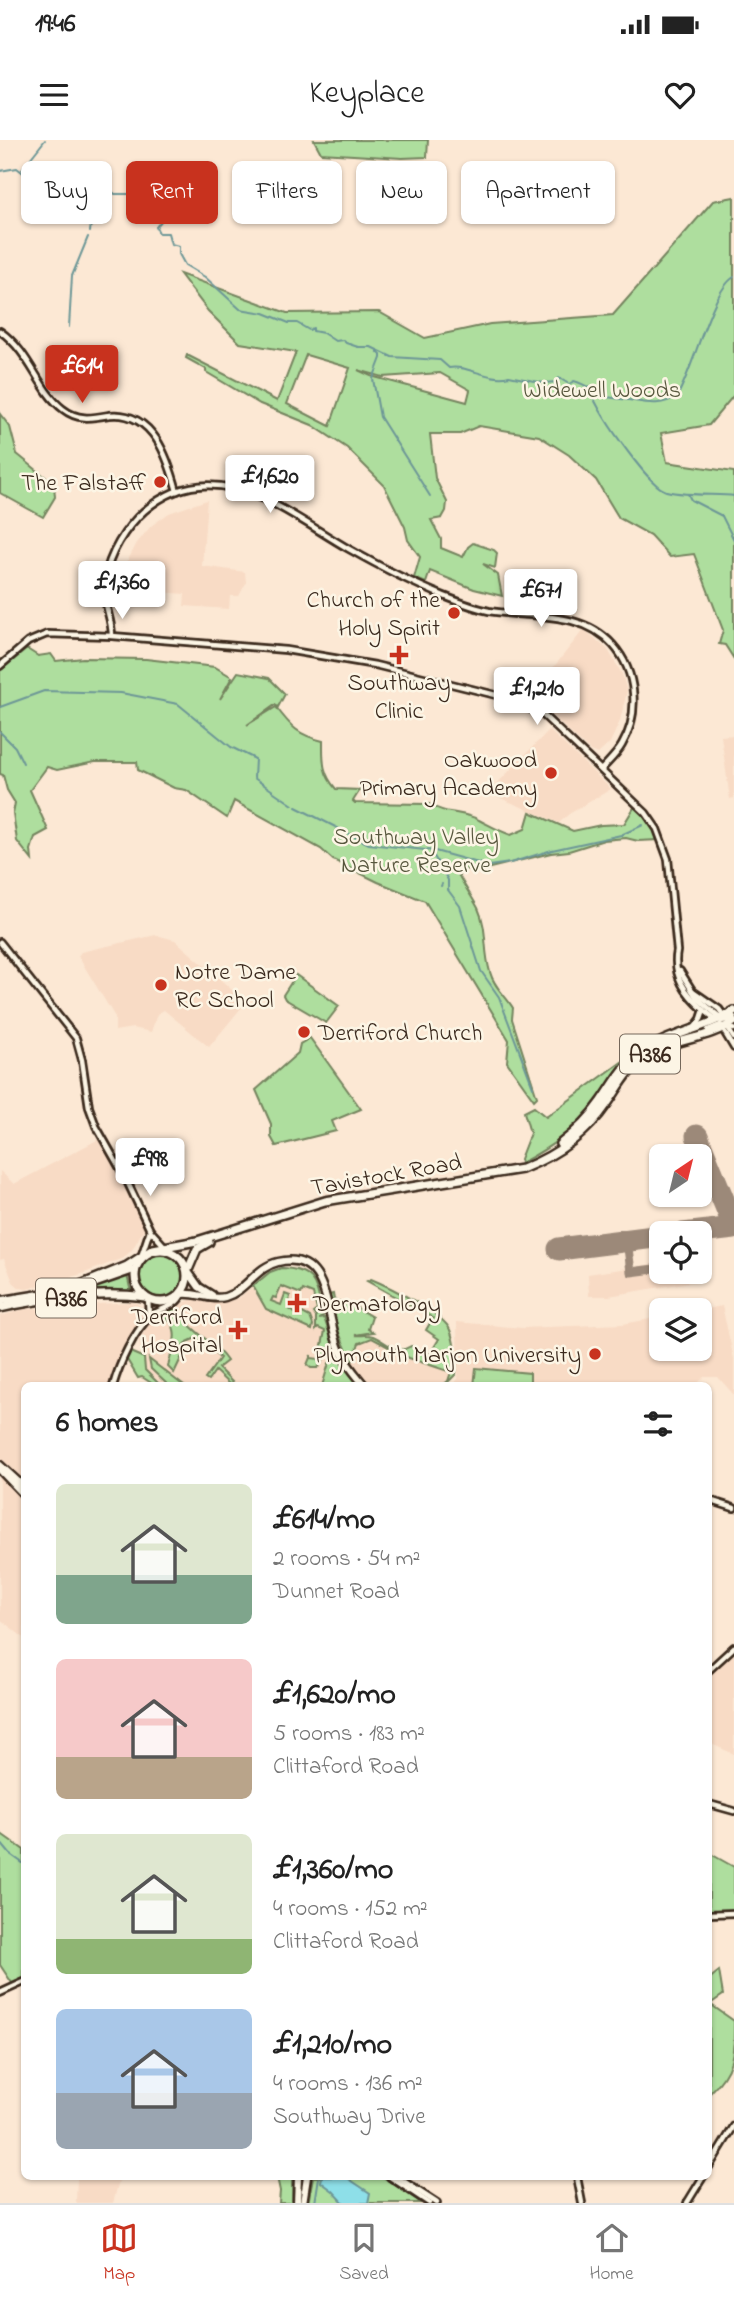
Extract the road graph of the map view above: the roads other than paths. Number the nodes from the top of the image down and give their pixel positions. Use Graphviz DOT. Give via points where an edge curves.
graph roads {
  1 [pos="0,331"];
  2 [pos="177,491"];
  3 [pos="111,636"];
  4 [pos="1,664"];
  5 [pos="602,769"];
  6 [pos="0,942"];
  7 [pos="676,958"];
  8 [pos="704,1009"];
  9 [pos="734,1011"];
  10 [pos="727,1023"];
  11 [pos="676,1036"];
  12 [pos="734,1038"];
  13 [pos="734,1048"];
  14 [pos="500,1173"];
  15 [pos="279,1216"];
  16 [pos="150,1230"];
  17 [pos="167,1248"];
  18 [pos="142,1257"];
  19 [pos="135,1269"];
  20 [pos="188,1272"];
  21 [pos="76,1287"];
  22 [pos="182,1294"];
  23 [pos="230,1295"];
  24 [pos="147,1298"];
  25 [pos="0,1301"];
  26 [pos="13,1302"];
  27 [pos="0,1308"];
  28 [pos="149,1317"];
  29 [pos="114,1382"];
  30 [pos="362,1382"];
  31 [pos="0,1468"];
  32 [pos="21,1486"];
  33 [pos="21,1492"];
  34 [pos="712,1501"];
  35 [pos="734,1508"];
  36 [pos="734,1647"];
  37 [pos="712,1667"];
  38 [pos="712,1805"];
  39 [pos="734,1811"];
  40 [pos="734,1913"];
  41 [pos="712,1914"];
  42 [pos="21,1983"];
  43 [pos="0,1993"];
  44 [pos="734,2126"];
  45 [pos="712,2162"];
  46 [pos="298,2180"];
  47 [pos="307,2180"];
  48 [pos="394,2180"];
  49 [pos="402,2180"];
  50 [pos="578,2180"];
  51 [pos="701,2180"];
  52 [pos="297,2203"];
  53 [pos="303,2203"];
  54 [pos="429,2203"];
  55 [pos="437,2203"];
  56 [pos="582,2203"];
  57 [pos="687,2203"];
  1 -- 2 [label="street" via="22,351 67,412 89,419 125,416 150,430 168,459"];
  2 -- 3 [label="street" via="138,516 111,557 104,594"];
  2 -- 5 [label="street" via="231,486 280,506 349,549 456,601 489,611 566,618 591,627 620,655 634,694 627,734"];
  3 -- 4 [label="street" via="44,634"];
  3 -- 5 [label="street" via="286,650 375,665 508,698 543,715"];
  5 -- 7 [label="street" via="646,813 665,847"];
  6 -- 16 [label="street" via="76,1038 89,1107"];
  7 -- 8 [label="street" via="680,983"];
  7 -- 10 [label="street" via="692,991 719,1009"];
  8 -- 10 [label="street"];
  8 -- 11 [label="street" via="697,1026"];
  9 -- 10 [label="highway, Tavistock Road / A386"];
  10 -- 11 [label="highway, Tavistock Road / A386"];
  10 -- 12 [label="street"];
  10 -- 13 [label="street"];
  10 -- 14 [label="highway, Tavistock Road / A386" via="704,1037 673,1043 646,1057 579,1136 541,1161"];
  11 -- 14 [label="highway, Tavistock Road / A386" via="631,1061 596,1110 565,1141"];
  14 -- 15 [label="highway, Tavistock Road / A386" via="325,1201"];
  15 -- 17 [label="highway, Tavistock Road / A386"];
  15 -- 20 [label="highway, Tavistock Road / A386" via="251,1230 202,1244"];
  16 -- 17 [label="street"];
  16 -- 18 [label="street"];
  17 -- 18 [label="highway, Tavistock Road / A386" via="153,1249"];
  17 -- 20 [label="highway"];
  18 -- 19 [label="highway"];
  18 -- 21 [label="highway, Tavistock Road / A386"];
  19 -- 21 [label="highway, Tavistock Road / A386"];
  19 -- 24 [label="highway" via="136,1284"];
  20 -- 22 [label="highway"];
  20 -- 23 [label="main road" via="207,1293"];
  21 -- 26 [label="highway, Tavistock Road / A386"];
  22 -- 23 [label="main road"];
  22 -- 24 [label="highway" via="167,1301"];
  22 -- 28 [label="street" via="175,1304"];
  23 -- 30 [label="main road" via="273,1263 292,1261 309,1267 323,1287 340,1351"];
  24 -- 26 [label="highway, Tavistock Road / A386" via="120,1295"];
  24 -- 28 [label="street"];
  25 -- 26 [label="highway, Tavistock Road / A386"];
  26 -- 27 [label="highway, Tavistock Road / A386"];
  28 -- 29 [label="street"];
  31 -- 32 [label="main road"];
  31 -- 33 [label="main road"];
  34 -- 35 [label="street"];
  36 -- 37 [label="street"];
  38 -- 39 [label="street"];
  40 -- 41 [label="street"];
  42 -- 43 [label="street"];
  44 -- 45 [label="street"];
  46 -- 52 [label="main road"];
  47 -- 53 [label="main road"];
  48 -- 54 [label="street"];
  49 -- 55 [label="street"];
  50 -- 56 [label="street"];
  51 -- 57 [label="street"];
}
